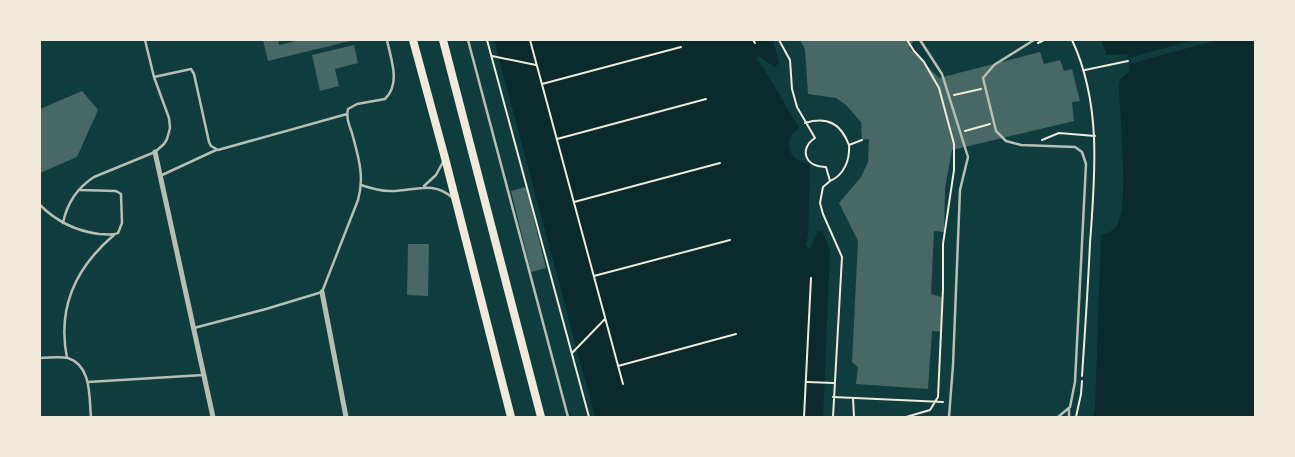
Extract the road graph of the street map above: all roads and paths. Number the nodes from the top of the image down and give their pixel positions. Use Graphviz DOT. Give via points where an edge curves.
graph roads {
  1 [pos="145,40"];
  2 [pos="387,40"];
  3 [pos="413,40"];
  4 [pos="443,40"];
  5 [pos="468,40"];
  6 [pos="487,40"];
  7 [pos="530,40"];
  8 [pos="753,40"];
  9 [pos="779,40"];
  10 [pos="907,40"];
  11 [pos="920,40"];
  12 [pos="1034,40"];
  13 [pos="755,43"];
  14 [pos="681,47"];
  15 [pos="492,56"];
  16 [pos="1128,61"];
  17 [pos="537,65"];
  18 [pos="1085,70"];
  19 [pos="154,77"];
  20 [pos="542,84"];
  21 [pos="985,88"];
  22 [pos="949,96"];
  23 [pos="942,98"];
  24 [pos="706,99"];
  25 [pos="347,114"];
  26 [pos="994,123"];
  27 [pos="806,124"];
  28 [pos="960,133"];
  29 [pos="1095,136"];
  30 [pos="556,139"];
  31 [pos="862,140"];
  32 [pos="849,145"];
  33 [pos="1028,146"];
  34 [pos="218,150"];
  35 [pos="155,152"];
  36 [pos="445,158"];
  37 [pos="720,163"];
  38 [pos="160,176"];
  39 [pos="830,181"];
  40 [pos="361,185"];
  41 [pos="423,187"];
  42 [pos="79,190"];
  43 [pos="455,201"];
  44 [pos="574,202"];
  45 [pos="40,204"];
  46 [pos="63,223"];
  47 [pos="115,234"];
  48 [pos="730,240"];
  49 [pos="594,276"];
  50 [pos="811,278"];
  51 [pos="322,292"];
  52 [pos="605,319"];
  53 [pos="193,328"];
  54 [pos="736,334"];
  55 [pos="572,353"];
  56 [pos="40,358"];
  57 [pos="67,358"];
  58 [pos="618,366"];
  59 [pos="203,375"];
  60 [pos="88,382"];
  61 [pos="806,382"];
  62 [pos="834,383"];
  63 [pos="623,384"];
  64 [pos="833,397"];
  65 [pos="853,398"];
  66 [pos="936,401"];
  67 [pos="951,402"];
  68 [pos="1070,407"];
  69 [pos="92,417"];
  70 [pos="213,417"];
  71 [pos="346,417"];
  72 [pos="511,417"];
  73 [pos="541,417"];
  74 [pos="568,417"];
  75 [pos="589,417"];
  76 [pos="804,417"];
  77 [pos="833,417"];
  78 [pos="854,417"];
  79 [pos="906,417"];
  80 [pos="948,417"];
  81 [pos="1058,417"];
  82 [pos="1069,417"];
  1 -- 19 [label="lane"];
  2 -- 25 [label="lane" via="394,73 391,90 384,99 352,106"];
  3 -- 36 [label="main road"];
  4 -- 73 [label="main road"];
  5 -- 74 [label="lane"];
  6 -- 15 [label="path"];
  7 -- 17 [label="path"];
  8 -- 13 [label="path"];
  9 -- 27 [label="path" via="790,60 796,107"];
  10 -- 23 [label="path" via="924,62"];
  11 -- 22 [label="lane" via="942,74"];
  12 -- 21 [label="lane" via="988,71 983,78"];
  14 -- 20 [label="path"];
  15 -- 17 [label="path"];
  15 -- 55 [label="path"];
  16 -- 18 [label="path"];
  17 -- 20 [label="path"];
  19 -- 34 [label="lane" via="191,69 209,142"];
  19 -- 35 [label="lane" via="170,128 164,144"];
  20 -- 30 [label="path"];
  21 -- 22 [label="path"];
  21 -- 26 [label="lane"];
  22 -- 23 [label="path"];
  22 -- 28 [label="lane"];
  23 -- 66 [label="path" via="954,144 954,170 943,244 944,290"];
  24 -- 30 [label="path"];
  25 -- 34 [label="lane"];
  25 -- 40 [label="lane" via="360,166"];
  26 -- 28 [label="path"];
  26 -- 33 [label="lane" via="996,131 1006,141"];
  27 -- 32 [label="path" via="821,120 836,125"];
  27 -- 39 [label="path" via="815,138 806,148 808,161 814,166 826,166"];
  28 -- 67 [label="lane" via="968,157 960,190"];
  29 -- 33 [label="path" via="1059,133"];
  30 -- 44 [label="path"];
  31 -- 32 [label="path"];
  32 -- 39 [label="path" via="846,165"];
  33 -- 68 [label="lane" via="1070,146 1082,152 1085,159 1076,373"];
  34 -- 38 [label="lane"];
  35 -- 38 [label="street"];
  35 -- 42 [label="lane" via="94,178"];
  36 -- 41 [label="lane" via="436,175"];
  36 -- 43 [label="main road"];
  37 -- 44 [label="path"];
  38 -- 53 [label="street"];
  39 -- 62 [label="path" via="823,187 820,203 842,257"];
  40 -- 41 [label="lane" via="389,191"];
  40 -- 51 [label="lane"];
  41 -- 43 [label="lane" via="444,192"];
  42 -- 46 [label="lane" via="70,202"];
  42 -- 47 [label="lane" via="116,191 121,194 122,227"];
  43 -- 72 [label="main road"];
  44 -- 49 [label="path"];
  45 -- 46 [label="lane"];
  46 -- 47 [label="lane" via="88,232"];
  47 -- 57 [label="lane" via="84,266 71,294 64,331"];
  48 -- 49 [label="path"];
  49 -- 52 [label="path"];
  50 -- 61 [label="path"];
  51 -- 53 [label="lane"];
  51 -- 71 [label="street"];
  52 -- 55 [label="path"];
  52 -- 58 [label="path"];
  53 -- 59 [label="street"];
  54 -- 58 [label="path"];
  55 -- 75 [label="path"];
  56 -- 57 [label="lane"];
  57 -- 60 [label="lane" via="78,365"];
  58 -- 63 [label="path"];
  59 -- 60 [label="lane"];
  59 -- 70 [label="street"];
  60 -- 69 [label="lane"];
  61 -- 62 [label="path"];
  61 -- 76 [label="path"];
  62 -- 64 [label="path"];
  64 -- 65 [label="path"];
  64 -- 77 [label="path"];
  65 -- 66 [label="path"];
  65 -- 78 [label="path"];
  66 -- 67 [label="path"];
  66 -- 79 [label="path" via="930,410"];
  67 -- 80 [label="lane"];
  68 -- 81 [label="lane"];
  68 -- 82 [label="lane"];
}
